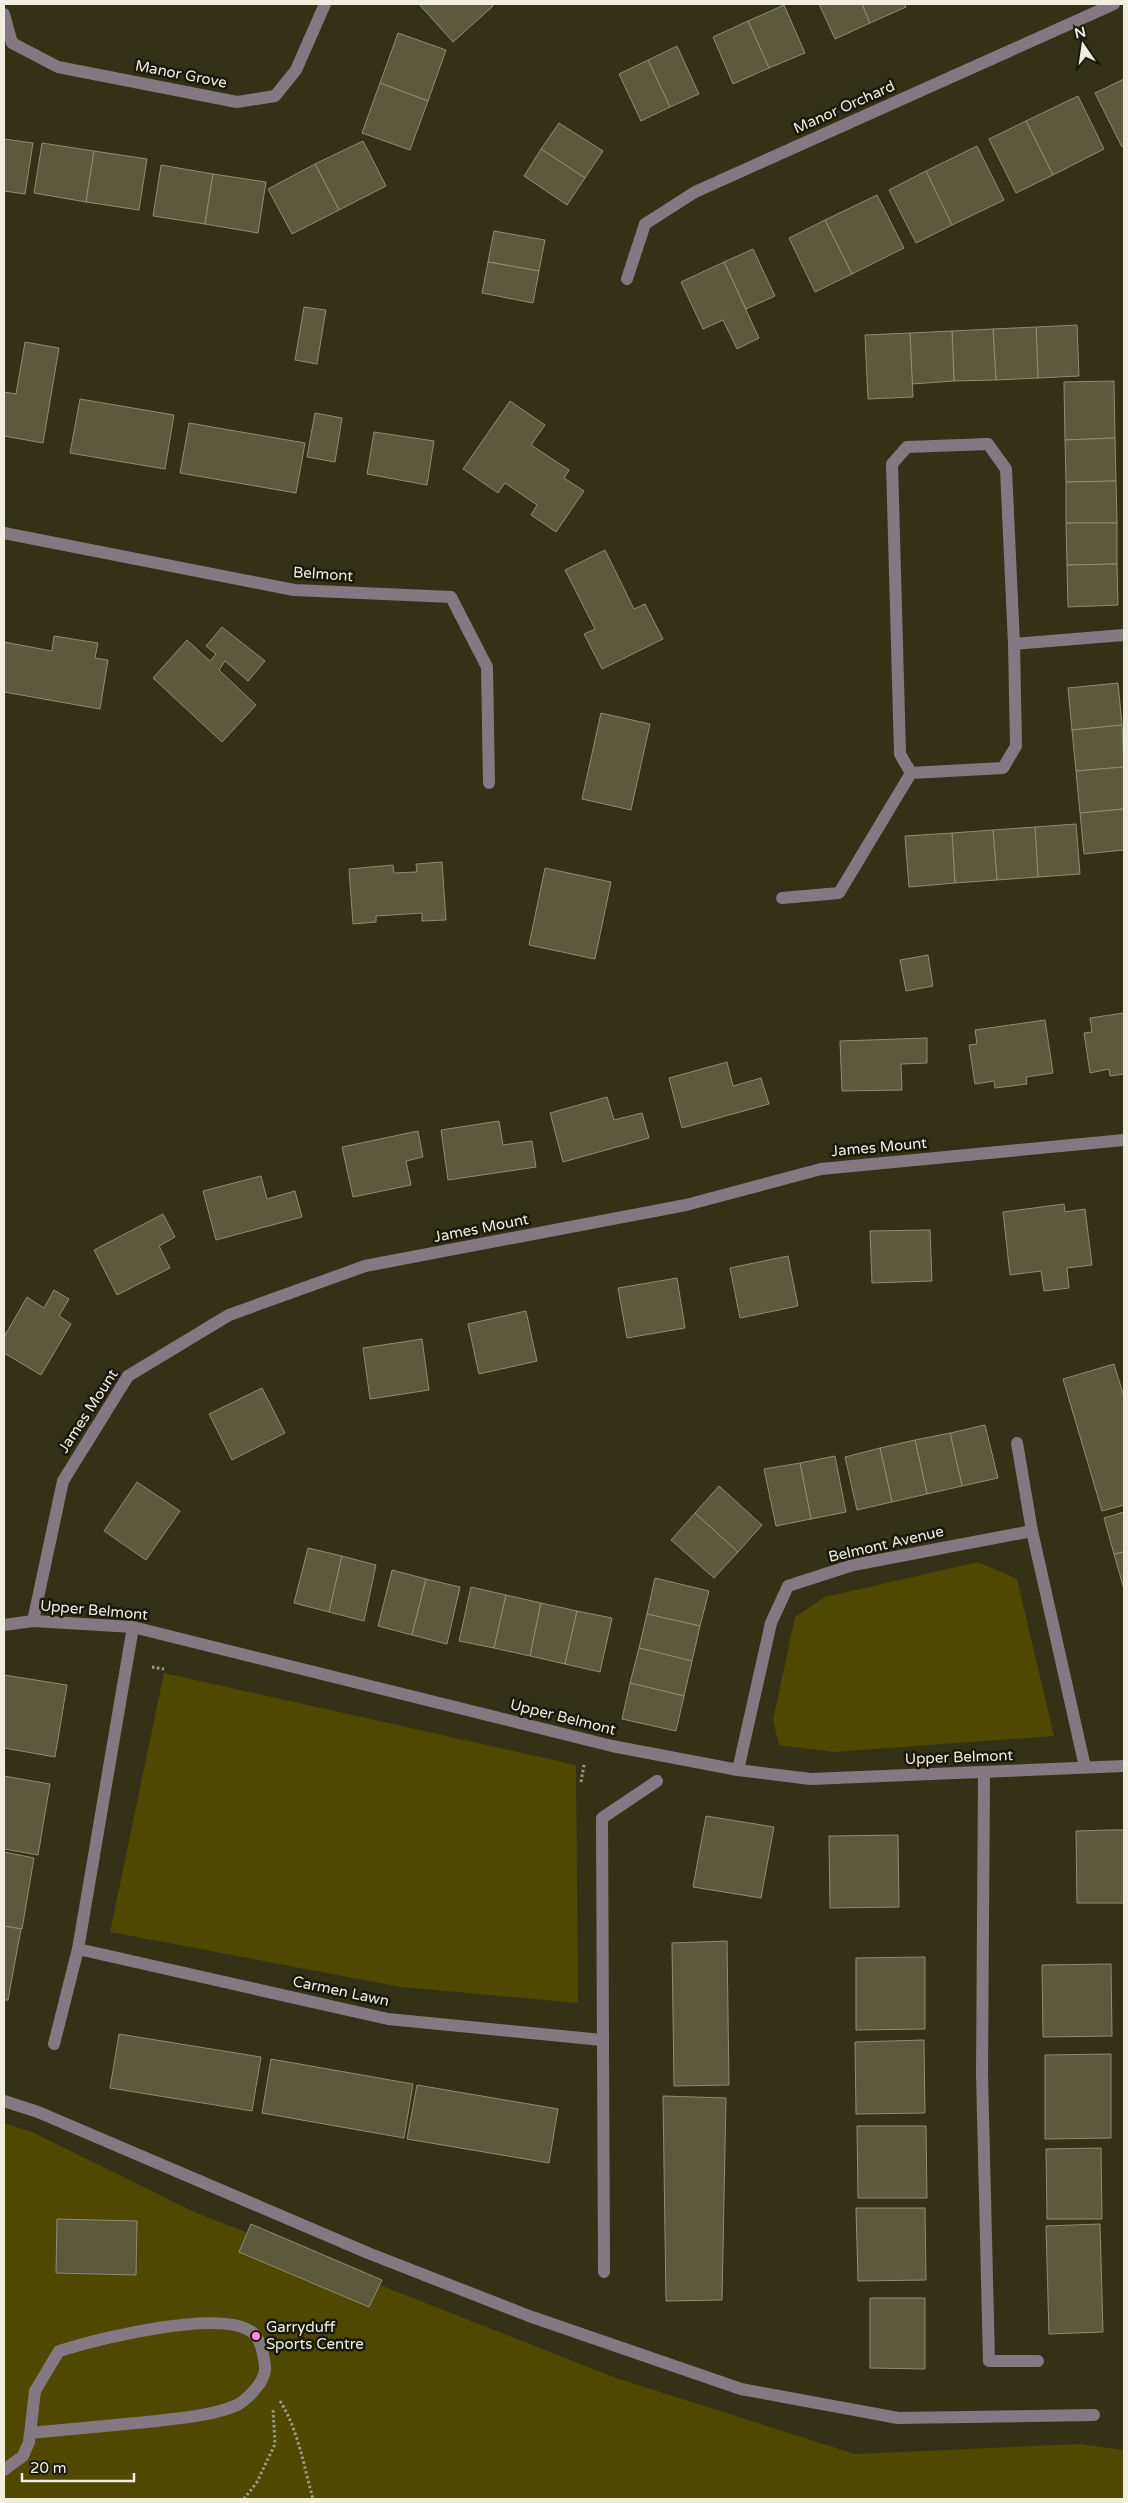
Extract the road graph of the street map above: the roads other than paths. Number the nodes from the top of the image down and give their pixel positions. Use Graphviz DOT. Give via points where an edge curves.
graph roads {
  1 [pos="325,4"];
  2 [pos="1114,4"];
  3 [pos="4,14"];
  4 [pos="627,279"];
  5 [pos="4,533"];
  6 [pos="1124,635"];
  7 [pos="1014,644"];
  8 [pos="911,773"];
  9 [pos="489,783"];
  10 [pos="782,898"];
  11 [pos="1124,1140"];
  12 [pos="1017,1442"];
  13 [pos="1032,1531"];
  14 [pos="33,1620"];
  15 [pos="4,1625"];
  16 [pos="133,1627"];
  17 [pos="1124,1766"];
  18 [pos="1085,1767"];
  19 [pos="738,1770"];
  20 [pos="984,1772"];
  21 [pos="658,1782"];
  22 [pos="78,1949"];
  23 [pos="602,2040"];
  24 [pos="54,2044"];
  25 [pos="4,2101"];
  26 [pos="604,2272"];
  27 [pos="1038,2361"];
  28 [pos="1094,2415"];
  29 [pos="30,2433"];
  30 [pos="4,2470"];
  1 -- 3 [label="street, Manor Grove" via="296,70 275,96 237,102 58,67 12,43"];
  2 -- 4 [label="street, Manor Orchard" via="695,192 645,224"];
  5 -- 9 [label="street, Belmont" via="294,590 451,597 487,667"];
  6 -- 7 [label="street"];
  7 -- 8 [label="street" via="1016,746 1003,768"];
  7 -- 8 [label="street" via="1006,469 988,444 907,447 892,464 900,754"];
  8 -- 10 [label="street" via="838,893"];
  11 -- 14 [label="street, James Mount" via="822,1169 686,1205 365,1266 228,1315 128,1376 63,1481"];
  12 -- 13 [label="street"];
  13 -- 18 [label="street"];
  13 -- 19 [label="street, Belmont Avenue" via="853,1565 788,1586 771,1623"];
  14 -- 15 [label="street, Upper Belmont"];
  14 -- 16 [label="street, Upper Belmont"];
  16 -- 19 [label="street, Upper Belmont" via="612,1746"];
  16 -- 22 [label="street"];
  17 -- 18 [label="street, Upper Belmont"];
  18 -- 20 [label="street, Upper Belmont"];
  19 -- 20 [label="street, Upper Belmont" via="811,1779"];
  20 -- 27 [label="street" via="982,2074 989,2361"];
  21 -- 23 [label="street" via="602,1818"];
  22 -- 23 [label="street, Carmen Lawn" via="388,2019"];
  22 -- 24 [label="street"];
  23 -- 26 [label="street"];
  25 -- 28 [label="street" via="38,2112 376,2257 529,2316 741,2389 898,2418"];
  29 -- 29 [label="street" via="35,2391 59,2351 107,2336 193,2324 238,2324 254,2333 264,2355 266,2373 257,2387 237,2404 190,2417"];
  29 -- 30 [label="street" via="23,2456"];
}
